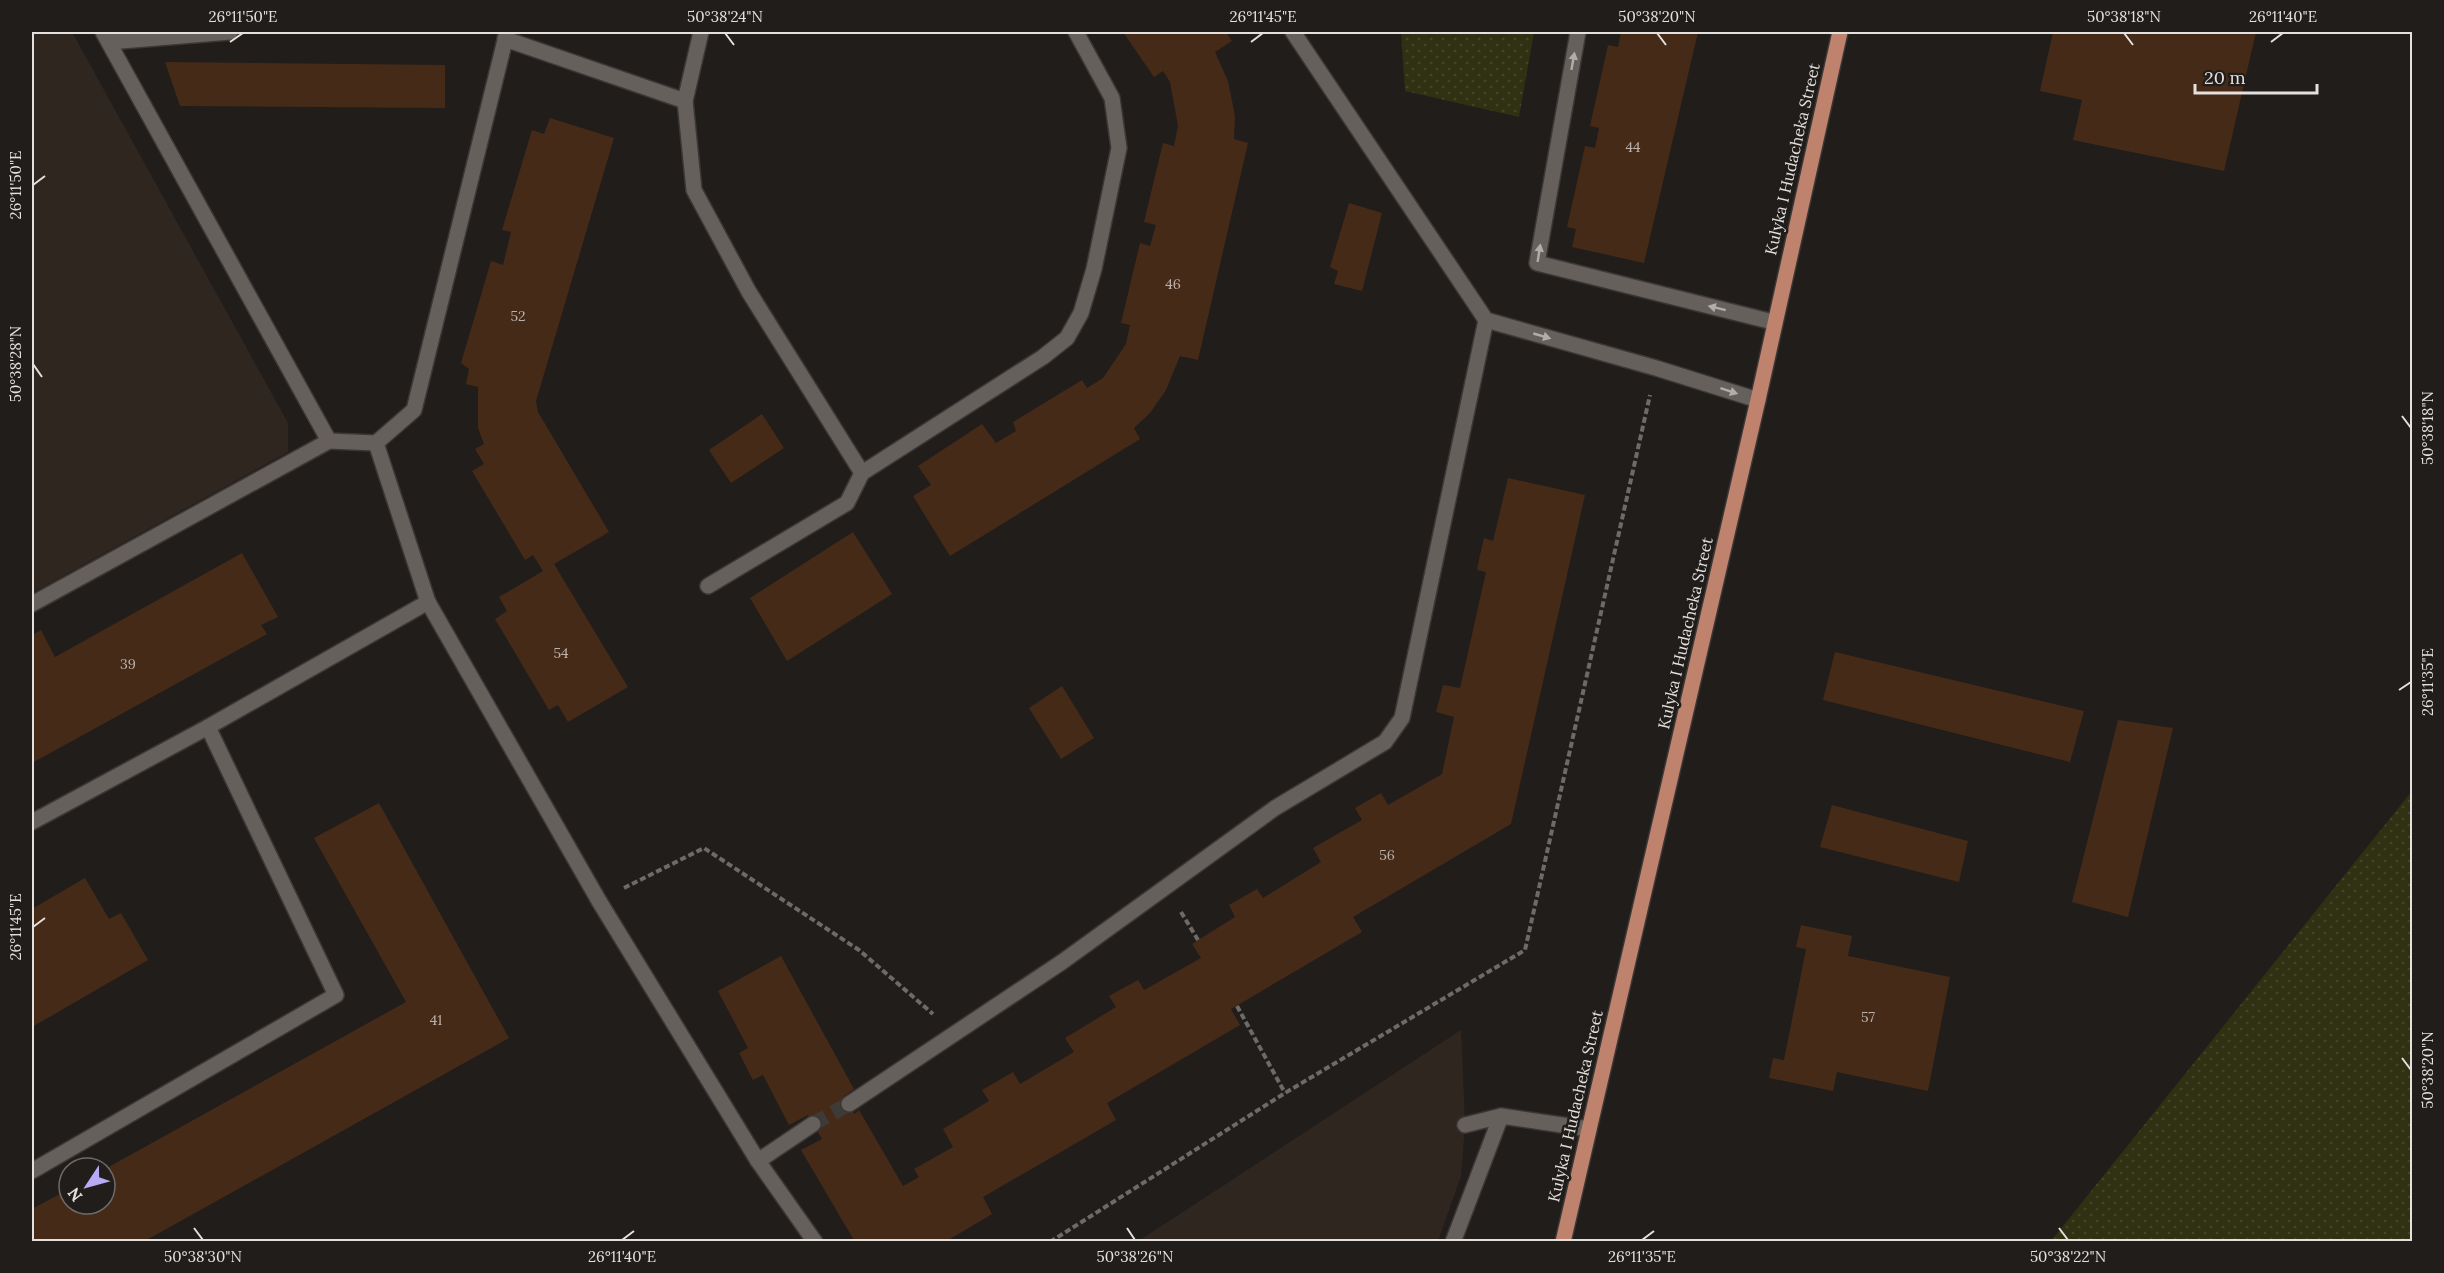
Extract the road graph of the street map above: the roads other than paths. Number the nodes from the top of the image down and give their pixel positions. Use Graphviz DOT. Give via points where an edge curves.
graph roads {
  1 [pos="230,32"];
  2 [pos="701,32"];
  3 [pos="1076,32"];
  4 [pos="1293,32"];
  5 [pos="1578,32"];
  6 [pos="1840,32"];
  7 [pos="506,35"];
  8 [pos="106,37"];
  9 [pos="685,101"];
  10 [pos="1486,320"];
  11 [pos="1773,322"];
  12 [pos="1758,400"];
  13 [pos="329,441"];
  14 [pos="376,443"];
  15 [pos="862,473"];
  16 [pos="708,586"];
  17 [pos="428,602"];
  18 [pos="32,604"];
  19 [pos="208,726"];
  20 [pos="32,822"];
  21 [pos="849,1104"];
  22 [pos="1501,1116"];
  23 [pos="813,1124"];
  24 [pos="1465,1125"];
  25 [pos="1588,1129"];
  26 [pos="758,1161"];
  27 [pos="32,1171"];
  28 [pos="815,1242"];
  29 [pos="1453,1242"];
  30 [pos="1563,1242"];
  1 -- 8 [label="lane"];
  2 -- 9 [label="lane"];
  3 -- 15 [label="lane" via="1112,98 1119,148 1081,314 1067,339"];
  4 -- 10 [label="lane"];
  11 -- 5 [label="lane, one-way" via="1537,263"];
  6 -- 11 [label="main road, Kulyka I Hudacheka Street"];
  7 -- 9 [label="lane"];
  7 -- 14 [label="lane" via="414,410"];
  8 -- 13 [label="lane"];
  9 -- 15 [label="lane" via="694,190 748,292"];
  10 -- 12 [label="lane, one-way"];
  10 -- 21 [label="lane" via="1402,718 1385,742 1275,808 1062,962"];
  11 -- 12 [label="main road, Kulyka I Hudacheka Street"];
  12 -- 25 [label="main road, Kulyka I Hudacheka Street"];
  13 -- 14 [label="lane"];
  13 -- 18 [label="lane"];
  14 -- 17 [label="lane"];
  15 -- 16 [label="lane" via="847,503"];
  17 -- 19 [label="lane"];
  17 -- 26 [label="lane" via="599,900"];
  19 -- 20 [label="lane"];
  19 -- 27 [label="lane" via="336,994"];
  22 -- 24 [label="lane"];
  22 -- 25 [label="lane"];
  22 -- 29 [label="lane"];
  23 -- 26 [label="lane"];
  25 -- 30 [label="main road, Kulyka I Hudacheka Street"];
  26 -- 28 [label="lane"];
}
